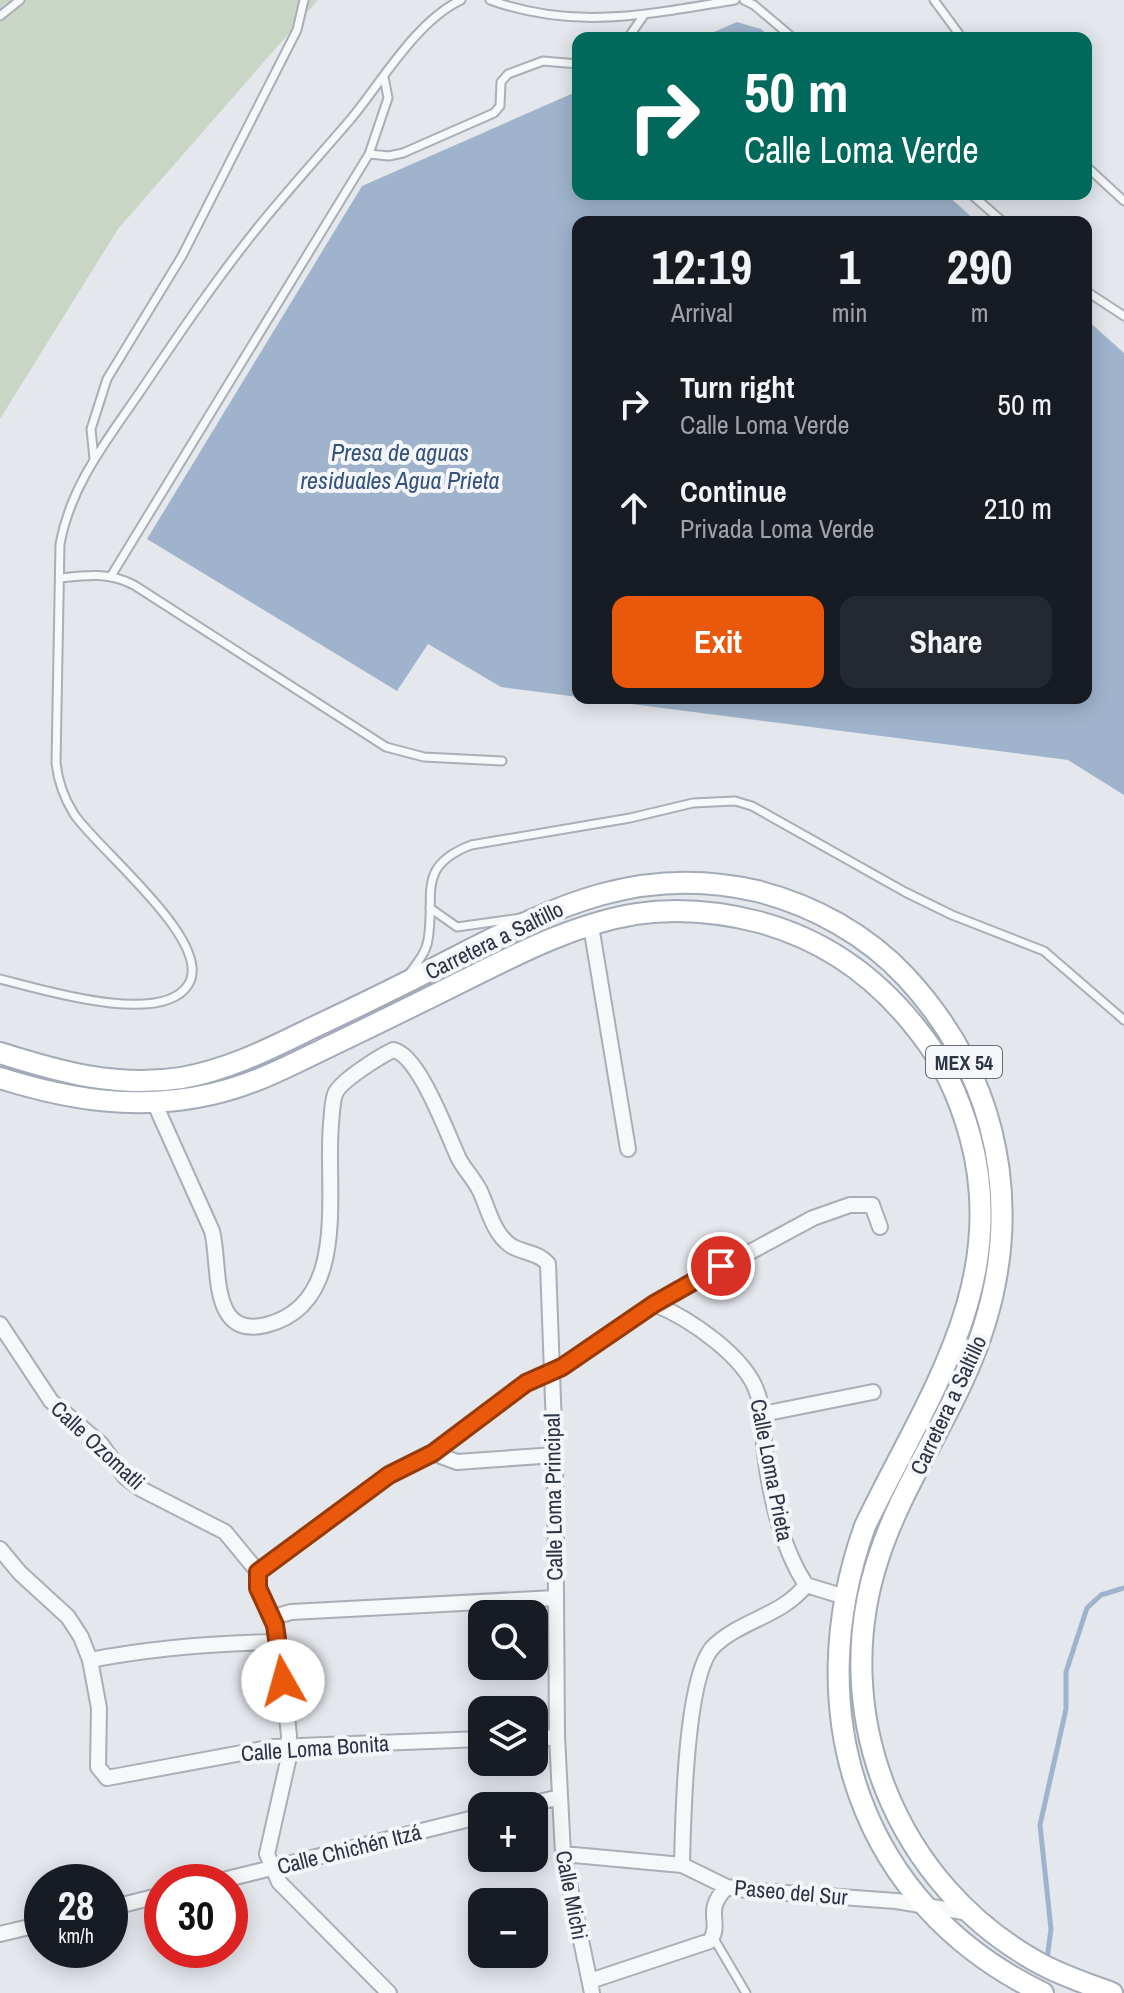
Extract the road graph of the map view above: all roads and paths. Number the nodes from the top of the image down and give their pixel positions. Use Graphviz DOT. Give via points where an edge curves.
graph roads {
  1 [pos="20,0"];
  2 [pos="304,0"];
  3 [pos="461,0"];
  4 [pos="490,0"];
  5 [pos="735,0"];
  6 [pos="744,0"];
  7 [pos="934,0"];
  8 [pos="644,15"];
  9 [pos="0,16"];
  10 [pos="632,32"];
  11 [pos="786,32"];
  12 [pos="958,32"];
  13 [pos="572,63"];
  14 [pos="384,77"];
  15 [pos="369,154"];
  16 [pos="1092,172"];
  17 [pos="978,200"];
  18 [pos="1124,201"];
  19 [pos="996,216"];
  20 [pos="1092,295"];
  21 [pos="1124,316"];
  22 [pos="94,459"];
  23 [pos="111,576"];
  24 [pos="60,578"];
  25 [pos="502,761"];
  26 [pos="430,908"];
  27 [pos="536,916"];
  28 [pos="591,926"];
  29 [pos="0,979"];
  30 [pos="400,986"];
  31 [pos="1124,1020"];
  32 [pos="2,1051"];
  33 [pos="0,1078"];
  34 [pos="154,1102"];
  35 [pos="628,1149"];
  36 [pos="880,1227"];
  37 [pos="654,1304"];
  38 [pos="0,1324"];
  39 [pos="551,1373"];
  40 [pos="873,1392"];
  41 [pos="763,1414"];
  42 [pos="433,1453"];
  43 [pos="555,1455"];
  44 [pos="2,1556"];
  45 [pos="258,1572"];
  46 [pos="806,1585"];
  47 [pos="845,1597"];
  48 [pos="555,1598"];
  49 [pos="273,1617"];
  50 [pos="278,1642"];
  51 [pos="90,1660"];
  52 [pos="548,1737"];
  53 [pos="557,1737"];
  54 [pos="468,1740"];
  55 [pos="289,1747"];
  56 [pos="560,1797"];
  57 [pos="548,1800"];
  58 [pos="468,1819"];
  59 [pos="563,1854"];
  60 [pos="682,1865"];
  61 [pos="271,1868"];
  62 [pos="248,1874"];
  63 [pos="727,1887"];
  64 [pos="929,1908"];
  65 [pos="969,1913"];
  66 [pos="24,1928"];
  67 [pos="0,1934"];
  68 [pos="713,1937"];
  69 [pos="591,1987"];
  70 [pos="389,1993"];
  71 [pos="746,1993"];
  72 [pos="1043,1993"];
  73 [pos="1112,1993"];
  1 -- 9 [label="lane"];
  2 -- 22 [label="lane" via="297,30 182,256 107,379 91,429"];
  3 -- 14 [label="lane" via="426,27"];
  4 -- 8 [label="lane" via="542,14"];
  5 -- 8 [label="lane"];
  6 -- 11 [label="lane"];
  7 -- 12 [label="lane"];
  8 -- 10 [label="lane"];
  13 -- 15 [label="lane" via="543,61 508,74 494,113 403,153"];
  14 -- 15 [label="lane" via="388,98"];
  14 -- 22 [label="lane" via="251,236"];
  15 -- 23 [label="lane"];
  16 -- 18 [label="lane"];
  17 -- 19 [label="lane"];
  20 -- 21 [label="lane"];
  22 -- 24 [label="lane" via="65,520"];
  23 -- 24 [label="lane"];
  23 -- 25 [label="lane" via="134,585 386,747 424,757"];
  24 -- 29 [label="lane" via="56,763 61,788 86,830 171,922 193,964 192,978 176,997 146,1004 106,1002"];
  26 -- 27 [label="lane" via="457,927"];
  26 -- 30 [label="lane" via="425,950"];
  26 -- 31 [label="lane" via="429,888 438,866 471,845 693,803 735,801 768,813 917,898 1044,951"];
  27 -- 30 [label="main road, Carretera a Saltillo / MEX 54"];
  27 -- 65 [label="main road, Carretera a Saltillo / MEX 54" via="623,887 654,883 721,884 803,906 856,935 905,976 946,1029 983,1103 1002,1180 997,1279 965,1377 886,1535 865,1611 862,1645 869,1733 882,1788 922,1857"];
  28 -- 34 [label="main road, Carretera a Saltillo / MEX 54" via="520,953 270,1075 212,1094"];
  28 -- 35 [label="street"];
  28 -- 47 [label="main road, Carretera a Saltillo / MEX 54" via="657,912 716,914 774,926 815,943 868,976 897,1004 929,1044 961,1108 981,1184 976,1279 944,1369 865,1526"];
  30 -- 32 [label="main road, Carretera a Saltillo / MEX 54" via="247,1059 152,1082 82,1077"];
  33 -- 34 [label="main road, Carretera a Saltillo / MEX 54" via="78,1099"];
  34 -- 39 [label="street, Calle Loma Principal" via="212,1231 225,1312 256,1327 286,1318 307,1302 327,1258 329,1147 337,1090 389,1052 401,1052 434,1102 502,1237 548,1264"];
  36 -- 37 [label="street" via="868,1203 839,1208"];
  37 -- 39 [label="street"];
  37 -- 41 [label="street, Calle Loma Prieta" via="688,1320 737,1362 758,1392"];
  38 -- 45 [label="street, Calle Ozomatli" via="51,1401 101,1444 125,1477 225,1532"];
  39 -- 42 [label="street" via="526,1383"];
  39 -- 43 [label="street, Calle Loma Principal"];
  40 -- 41 [label="street"];
  41 -- 46 [label="street, Calle Loma Prieta" via="764,1447 784,1541"];
  42 -- 43 [label="street" via="457,1462"];
  42 -- 45 [label="street" via="389,1475"];
  43 -- 48 [label="street, Calle Loma Principal"];
  44 -- 51 [label="street" via="68,1617"];
  45 -- 49 [label="street, Calle Ozomatli" via="258,1588"];
  46 -- 47 [label="street"];
  46 -- 60 [label="street" via="789,1603 720,1641 707,1656 687,1750"];
  47 -- 64 [label="main road, Carretera a Saltillo / MEX 54" via="837,1677 849,1770 884,1852"];
  48 -- 49 [label="street"];
  48 -- 53 [label="street, Calle Loma Principal"];
  49 -- 50 [label="street, Calle Ozomatli"];
  50 -- 51 [label="street" via="208,1643"];
  50 -- 55 [label="street, Calle Ozomatli"];
  51 -- 55 [label="street, Calle Loma Bonita" via="99,1708 102,1776 112,1779"];
  52 -- 53 [label="street"];
  53 -- 56 [label="street, Calle Loma Principal"];
  54 -- 55 [label="street, Calle Loma Bonita"];
  55 -- 61 [label="street, Calle Ozomatli" via="267,1854"];
  56 -- 57 [label="street"];
  56 -- 59 [label="street, Calle Michi"];
  58 -- 61 [label="street, Calle Chichén Itzá"];
  59 -- 60 [label="street, Paseo del Sur"];
  59 -- 69 [label="street, Calle Michi"];
  60 -- 63 [label="street, Paseo del Sur"];
  61 -- 62 [label="street, Calle Chichén Itzá"];
  61 -- 70 [label="street"];
  63 -- 64 [label="street, Paseo del Sur"];
  63 -- 68 [label="street" via="712,1908"];
  64 -- 65 [label="street, Paseo del Sur"];
  64 -- 72 [label="main road, Carretera a Saltillo / MEX 54" via="982,1958"];
  65 -- 73 [label="main road, Carretera a Saltillo / MEX 54" via="1042,1965"];
  66 -- 67 [label="street"];
  68 -- 69 [label="street"];
  68 -- 71 [label="lane"];
}
